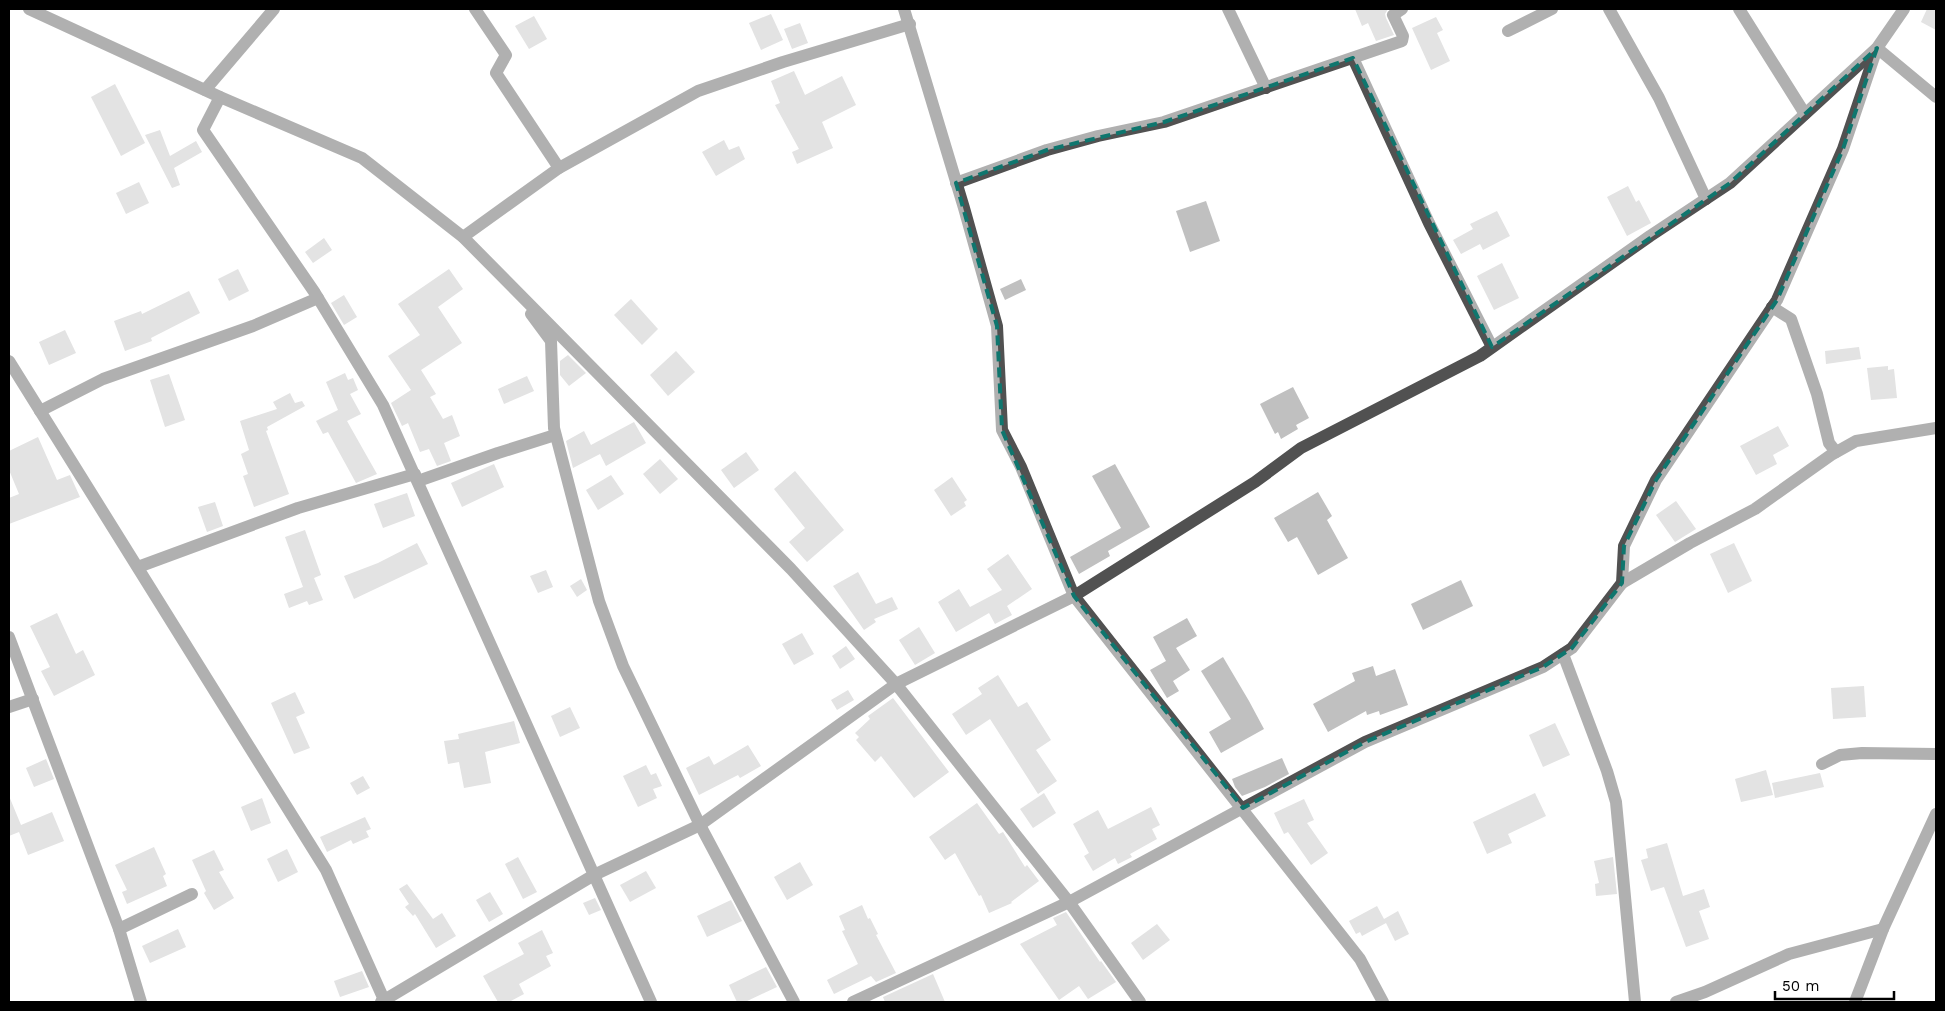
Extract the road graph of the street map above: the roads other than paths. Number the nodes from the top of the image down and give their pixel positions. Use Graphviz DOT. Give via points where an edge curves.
graph roads {
  1 [pos="30,9"];
  2 [pos="274,9"];
  3 [pos="475,9"];
  4 [pos="904,9"];
  5 [pos="1228,9"];
  6 [pos="1402,9"];
  7 [pos="1552,9"];
  8 [pos="1609,9"];
  9 [pos="1740,9"];
  10 [pos="1904,9"];
  11 [pos="910,24"];
  12 [pos="1508,31"];
  13 [pos="1877,48"];
  14 [pos="1353,58"];
  15 [pos="1266,88"];
  16 [pos="205,90"];
  17 [pos="220,97"];
  18 [pos="1936,97"];
  19 [pos="1806,114"];
  20 [pos="559,168"];
  21 [pos="956,183"];
  22 [pos="1706,199"];
  23 [pos="463,237"];
  24 [pos="506,280"];
  25 [pos="318,298"];
  26 [pos="1772,307"];
  27 [pos="1492,347"];
  28 [pos="9,361"];
  29 [pos="40,411"];
  30 [pos="1936,428"];
  31 [pos="556,434"];
  32 [pos="1836,452"];
  33 [pos="416,478"];
  34 [pos="138,566"];
  35 [pos="1622,583"];
  36 [pos="1074,596"];
  37 [pos="9,636"];
  38 [pos="1562,654"];
  39 [pos="896,684"];
  40 [pos="33,699"];
  41 [pos="9,706"];
  42 [pos="1936,754"];
  43 [pos="1822,764"];
  44 [pos="1243,808"];
  45 [pos="1936,814"];
  46 [pos="700,825"];
  47 [pos="594,875"];
  48 [pos="192,894"];
  49 [pos="1069,902"];
  50 [pos="118,929"];
  51 [pos="1883,929"];
  52 [pos="383,1001"];
  53 [pos="141,1002"];
  54 [pos="651,1002"];
  55 [pos="794,1002"];
  56 [pos="853,1002"];
  57 [pos="1140,1002"];
  58 [pos="1383,1002"];
  59 [pos="1635,1002"];
  60 [pos="1676,1002"];
  61 [pos="1855,1002"];
  1 -- 16 [label="street"];
  2 -- 16 [label="street"];
  3 -- 20 [label="street" via="506,55 496,73"];
  4 -- 11 [label="street"];
  5 -- 15 [label="street"];
  6 -- 14 [label="street" via="1393,15 1403,36 1402,41"];
  7 -- 12 [label="street"];
  8 -- 22 [label="street" via="1659,98"];
  9 -- 19 [label="street"];
  10 -- 13 [label="street"];
  11 -- 20 [label="street" via="698,91"];
  11 -- 21 [label="street"];
  13 -- 18 [label="street"];
  13 -- 19 [label="street"];
  13 -- 26 [label="street" via="1843,150 1778,300"];
  14 -- 15 [label="street"];
  14 -- 27 [label="street" via="1429,224"];
  15 -- 21 [label="street" via="1164,122 1047,150"];
  16 -- 17 [label="street"];
  17 -- 23 [label="street" via="362,158"];
  17 -- 25 [label="street" via="203,130"];
  19 -- 22 [label="street" via="1730,183"];
  20 -- 23 [label="street"];
  21 -- 36 [label="street" via="997,326 1002,430 1021,467"];
  22 -- 27 [label="street"];
  23 -- 24 [label="street"];
  24 -- 31 [label="street" via="551,341"];
  24 -- 39 [label="street" via="791,569"];
  25 -- 29 [label="street" via="253,326 103,379"];
  25 -- 33 [label="street" via="383,405"];
  26 -- 32 [label="street" via="1791,319 1817,394 1829,443"];
  26 -- 35 [label="street" via="1656,480 1624,546"];
  27 -- 36 [label="street" via="1301,448 1255,482"];
  28 -- 29 [label="street"];
  29 -- 34 [label="street"];
  30 -- 32 [label="street" via="1856,441"];
  31 -- 33 [label="street"];
  31 -- 46 [label="street" via="600,600 623,666"];
  32 -- 35 [label="street" via="1755,508"];
  33 -- 34 [label="street" via="298,508"];
  33 -- 47 [label="street"];
  34 -- 52 [label="street" via="326,870"];
  35 -- 38 [label="street" via="1572,648"];
  36 -- 39 [label="street"];
  36 -- 44 [label="street"];
  37 -- 40 [label="street"];
  38 -- 44 [label="street" via="1543,667 1365,742"];
  38 -- 59 [label="street" via="1616,802"];
  39 -- 46 [label="street"];
  39 -- 49 [label="street"];
  40 -- 41 [label="street"];
  40 -- 50 [label="street"];
  42 -- 43 [label="street" via="1840,755"];
  44 -- 49 [label="street"];
  44 -- 58 [label="street" via="1360,959"];
  45 -- 51 [label="street"];
  46 -- 47 [label="street"];
  46 -- 55 [label="street"];
  47 -- 52 [label="street"];
  47 -- 54 [label="street"];
  48 -- 50 [label="street"];
  49 -- 56 [label="street"];
  49 -- 57 [label="street"];
  50 -- 53 [label="street"];
  51 -- 60 [label="street" via="1789,954"];
  51 -- 61 [label="street"];
}
